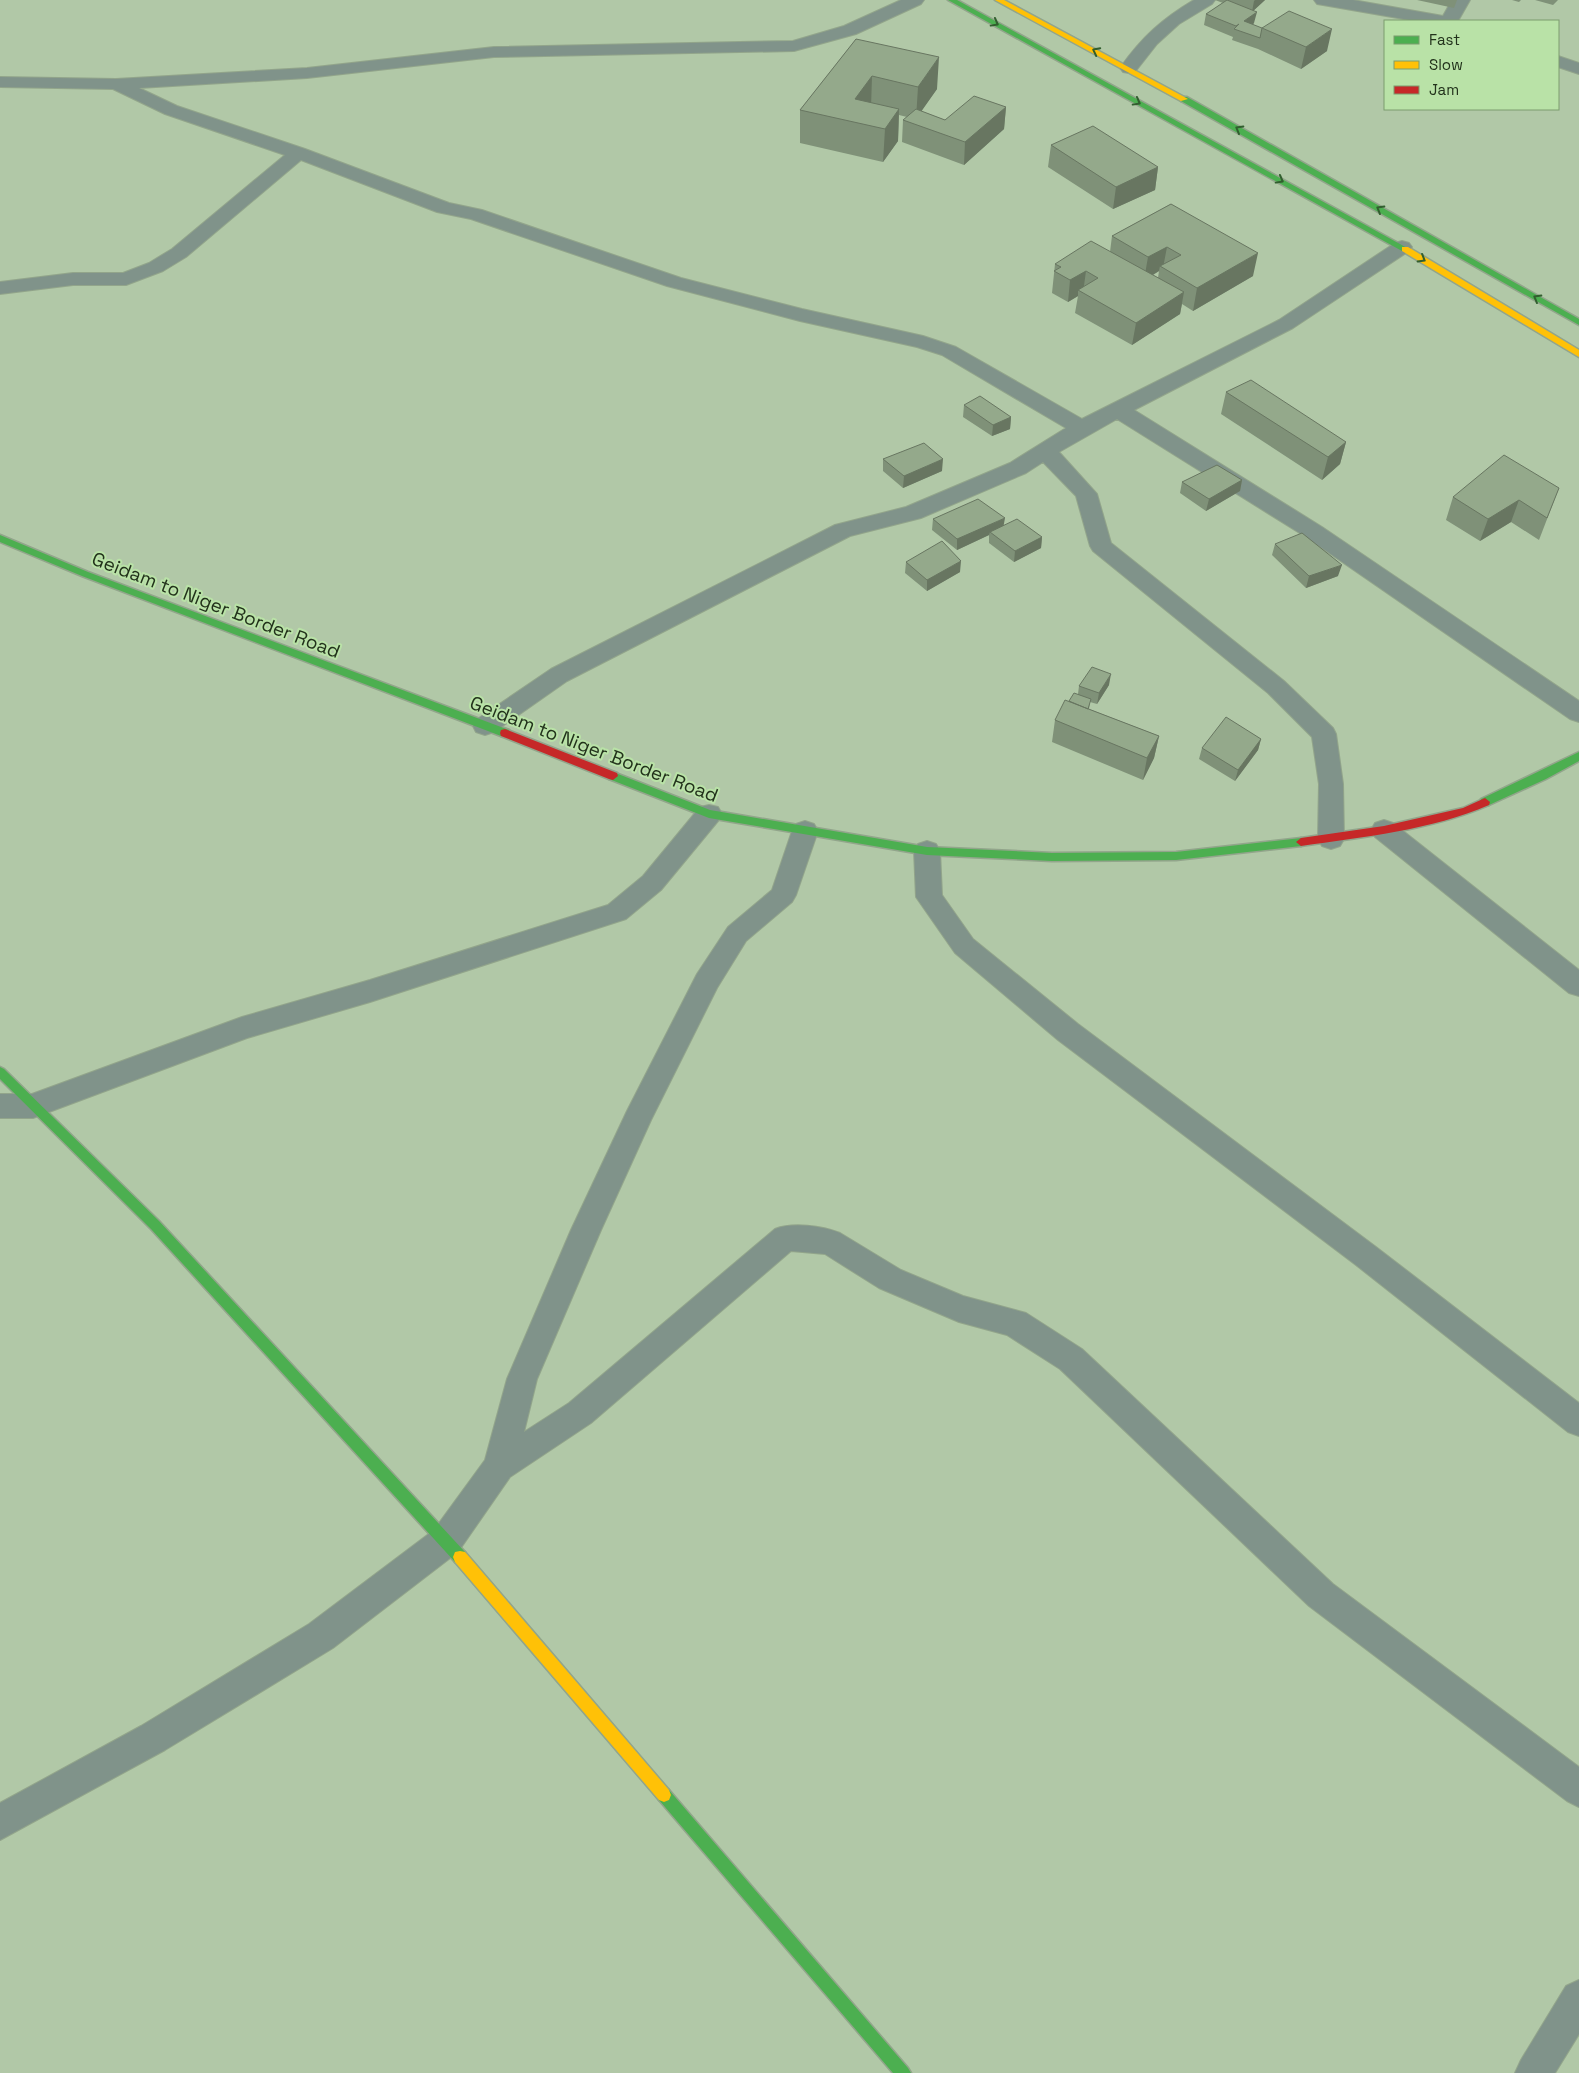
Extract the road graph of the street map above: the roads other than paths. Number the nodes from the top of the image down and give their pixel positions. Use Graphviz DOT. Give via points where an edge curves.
graph roads {
  1 [pos="915,0"];
  2 [pos="952,0"];
  3 [pos="999,0"];
  4 [pos="1206,0"];
  5 [pos="1323,0"];
  6 [pos="1461,0"];
  7 [pos="1437,20"];
  8 [pos="1450,20"];
  9 [pos="1559,61"];
  10 [pos="1129,68"];
  11 [pos="1579,70"];
  12 [pos="1,83"];
  13 [pos="116,84"];
  14 [pos="298,153"];
  15 [pos="1402,247"];
  16 [pos="0,288"];
  17 [pos="1579,322"];
  18 [pos="1579,354"];
  19 [pos="1118,410"];
  20 [pos="1082,428"];
  21 [pos="1045,451"];
  22 [pos="0,538"];
  23 [pos="1579,713"];
  24 [pos="485,726"];
  25 [pos="1579,756"];
  26 [pos="709,814"];
  27 [pos="1384,830"];
  28 [pos="805,831"];
  29 [pos="1331,839"];
  30 [pos="927,851"];
  31 [pos="1579,985"];
  32 [pos="0,1072"];
  33 [pos="0,1106"];
  34 [pos="34,1106"];
  35 [pos="1579,1422"];
  36 [pos="499,1466"];
  37 [pos="446,1541"];
  38 [pos="1579,1789"];
  39 [pos="0,1822"];
  40 [pos="1579,1999"];
  41 [pos="904,2073"];
  42 [pos="1534,2073"];
  1 -- 13 [label="street" via="850,30 794,46 494,52 307,73"];
  2 -- 15 [label="street, one-way"];
  10 -- 3 [label="street, one-way"];
  4 -- 10 [label="street" via="1173,20 1151,40"];
  5 -- 7 [label="street"];
  6 -- 8 [label="street"];
  9 -- 11 [label="street"];
  17 -- 10 [label="street, one-way"];
  12 -- 13 [label="street"];
  13 -- 14 [label="street" via="171,110"];
  14 -- 16 [label="street" via="179,253 156,267 126,279 73,279"];
  14 -- 20 [label="street" via="444,208 475,214 674,282 949,351"];
  15 -- 18 [label="street, one-way"];
  15 -- 19 [label="street" via="1286,324"];
  19 -- 20 [label="street"];
  19 -- 23 [label="street" via="1314,532"];
  20 -- 21 [label="street"];
  21 -- 24 [label="street" via="1018,468 913,513 844,530 558,675"];
  21 -- 29 [label="street" via="1086,494 1101,546 1276,687 1324,734 1331,784"];
  22 -- 24 [label="street, Geidam to Niger Border Road" via="85,574"];
  24 -- 26 [label="street, Geidam to Niger Border Road"];
  25 -- 27 [label="street, Geidam to Niger Border Road" via="1465,811"];
  26 -- 28 [label="street, Geidam to Niger Border Road"];
  26 -- 34 [label="street" via="652,883 617,912 380,988 242,1028"];
  27 -- 29 [label="street, Geidam to Niger Border Road"];
  27 -- 31 [label="street"];
  28 -- 30 [label="street, Geidam to Niger Border Road"];
  28 -- 36 [label="street" via="783,895 737,934 707,982 637,1118 522,1379"];
  29 -- 30 [label="street, Geidam to Niger Border Road" via="1176,856 1052,857"];
  30 -- 35 [label="street" via="929,897 964,946 1068,1032 1366,1256"];
  32 -- 34 [label="street"];
  33 -- 34 [label="street"];
  34 -- 37 [label="street" via="155,1224"];
  36 -- 37 [label="street"];
  36 -- 38 [label="street" via="580,1413 785,1238 830,1242 890,1279 959,1309 1015,1324 1071,1359 1321,1595"];
  37 -- 39 [label="street" via="321,1636 152,1738"];
  37 -- 41 [label="street"];
  40 -- 42 [label="street"];
}
